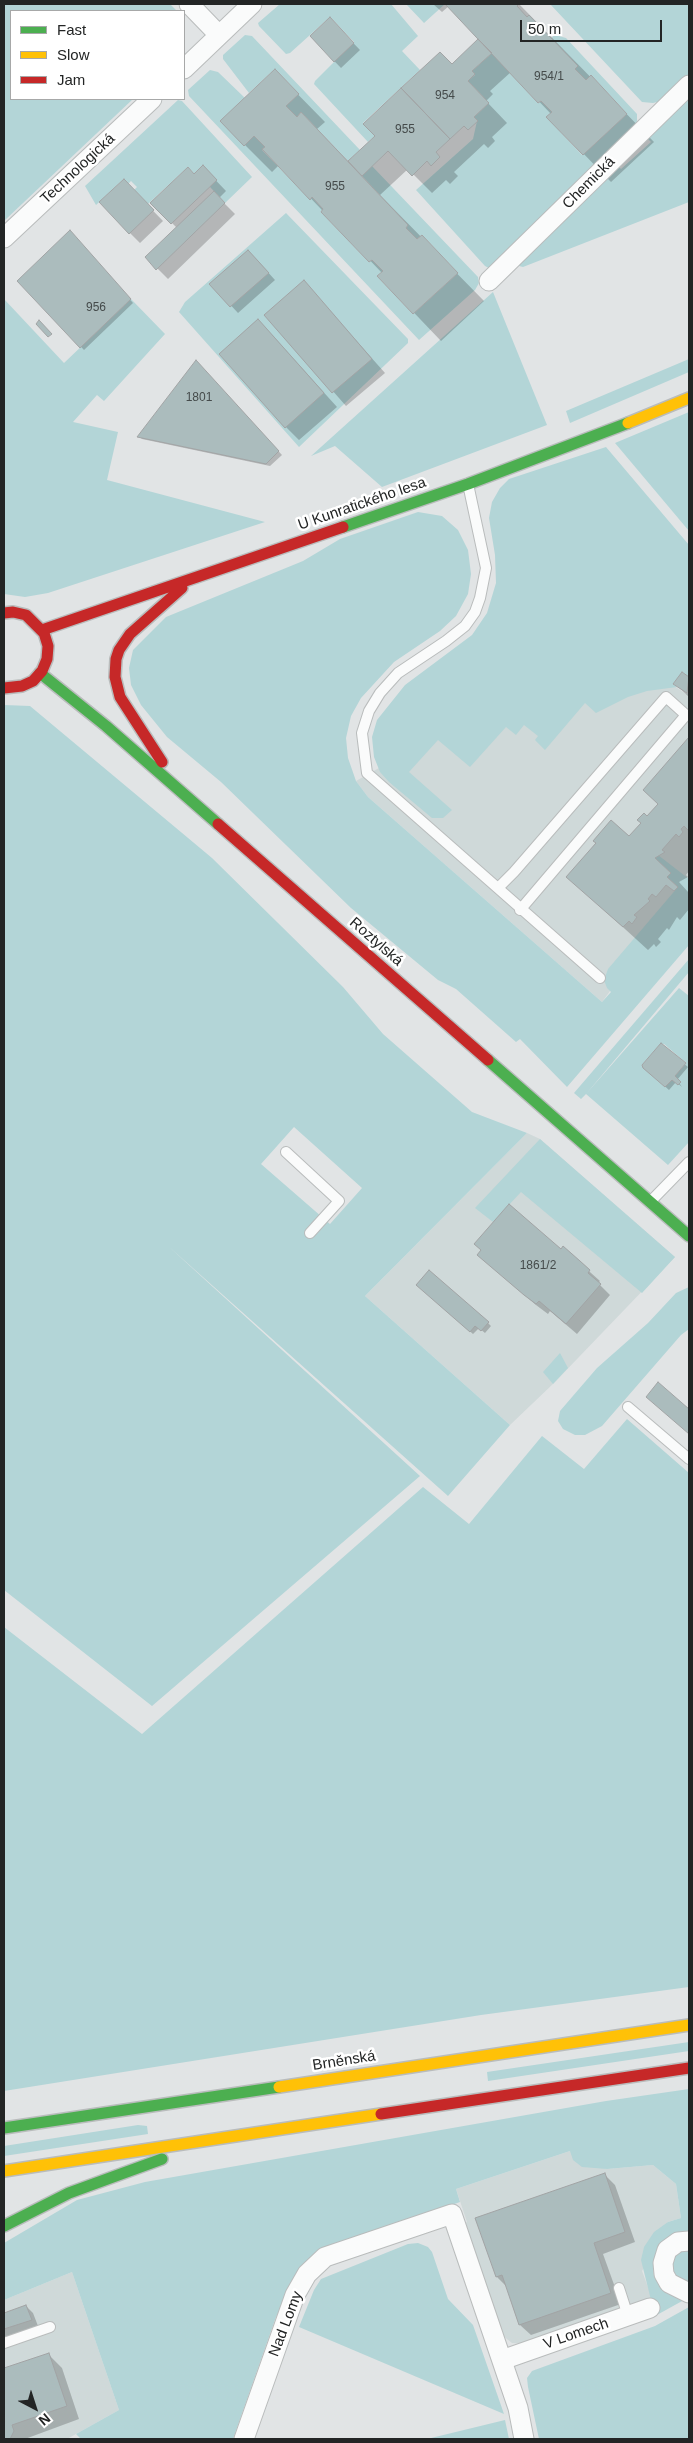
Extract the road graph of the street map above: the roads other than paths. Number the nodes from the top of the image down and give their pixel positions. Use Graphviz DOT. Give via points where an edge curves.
graph roads {
  1 [pos="189,4"];
  2 [pos="252,4"];
  3 [pos="219,35"];
  4 [pos="185,68"];
  5 [pos="689,85"];
  6 [pos="151,100"];
  7 [pos="4,238"];
  8 [pos="489,281"];
  9 [pos="689,398"];
  10 [pos="468,484"];
  11 [pos="192,578"];
  12 [pos="4,613"];
  13 [pos="42,630"];
  14 [pos="40,673"];
  15 [pos="4,688"];
  16 [pos="182,792"];
  17 [pos="498,888"];
  18 [pos="520,910"];
  19 [pos="600,978"];
  20 [pos="286,1152"];
  21 [pos="689,1162"];
  22 [pos="651,1202"];
  23 [pos="310,1233"];
  24 [pos="689,1236"];
  25 [pos="628,1407"];
  26 [pos="689,1459"];
  27 [pos="689,2025"];
  28 [pos="689,2068"];
  29 [pos="4,2128"];
  30 [pos="215,2139"];
  31 [pos="4,2171"];
  32 [pos="4,2226"];
  33 [pos="689,2241"];
  34 [pos="619,2288"];
  35 [pos="689,2293"];
  36 [pos="650,2308"];
  37 [pos="628,2316"];
  38 [pos="50,2327"];
  39 [pos="4,2343"];
  40 [pos="502,2360"];
  41 [pos="244,2439"];
  42 [pos="524,2439"];
  1 -- 3 [label="street"];
  2 -- 3 [label="street"];
  3 -- 4 [label="street"];
  5 -- 8 [label="street, Chemická"];
  6 -- 7 [label="street, Technologická"];
  9 -- 10 [label="main road, U Kunratického lesa"];
  10 -- 11 [label="main road, U Kunratického lesa"];
  10 -- 17 [label="lane" via="486,568 480,598 464,626 446,642 398,673 380,693 369,711 362,733 363,751 368,773"];
  11 -- 13 [label="main road, U Kunratického lesa"];
  11 -- 16 [label="main road" via="124,642 115,668 120,697"];
  12 -- 13 [label="main road" via="26,616"];
  13 -- 14 [label="main road" via="48,646 47,659"];
  14 -- 15 [label="main road" via="22,686"];
  14 -- 16 [label="main road, Roztylská"];
  16 -- 22 [label="main road, Roztylská"];
  17 -- 18 [label="lane"];
  17 -- 18 [label="lane" via="666,697 686,715"];
  18 -- 19 [label="lane"];
  20 -- 23 [label="lane" via="339,1201"];
  21 -- 22 [label="lane"];
  22 -- 24 [label="main road, Roztylská"];
  25 -- 26 [label="lane"];
  27 -- 29 [label="main road, Brněnská"];
  28 -- 30 [label="main road"];
  30 -- 31 [label="main road"];
  30 -- 32 [label="main road" via="69,2193"];
  33 -- 35 [label="street" via="673,2245 664,2256 663,2263 669,2283"];
  34 -- 37 [label="lane"];
  36 -- 37 [label="street, V Lomech"];
  37 -- 40 [label="street, V Lomech"];
  38 -- 39 [label="lane"];
  40 -- 41 [label="street, Nad Lomy" via="452,2214 324,2257 307,2274 295,2295"];
  40 -- 42 [label="street" via="518,2408"];
}
